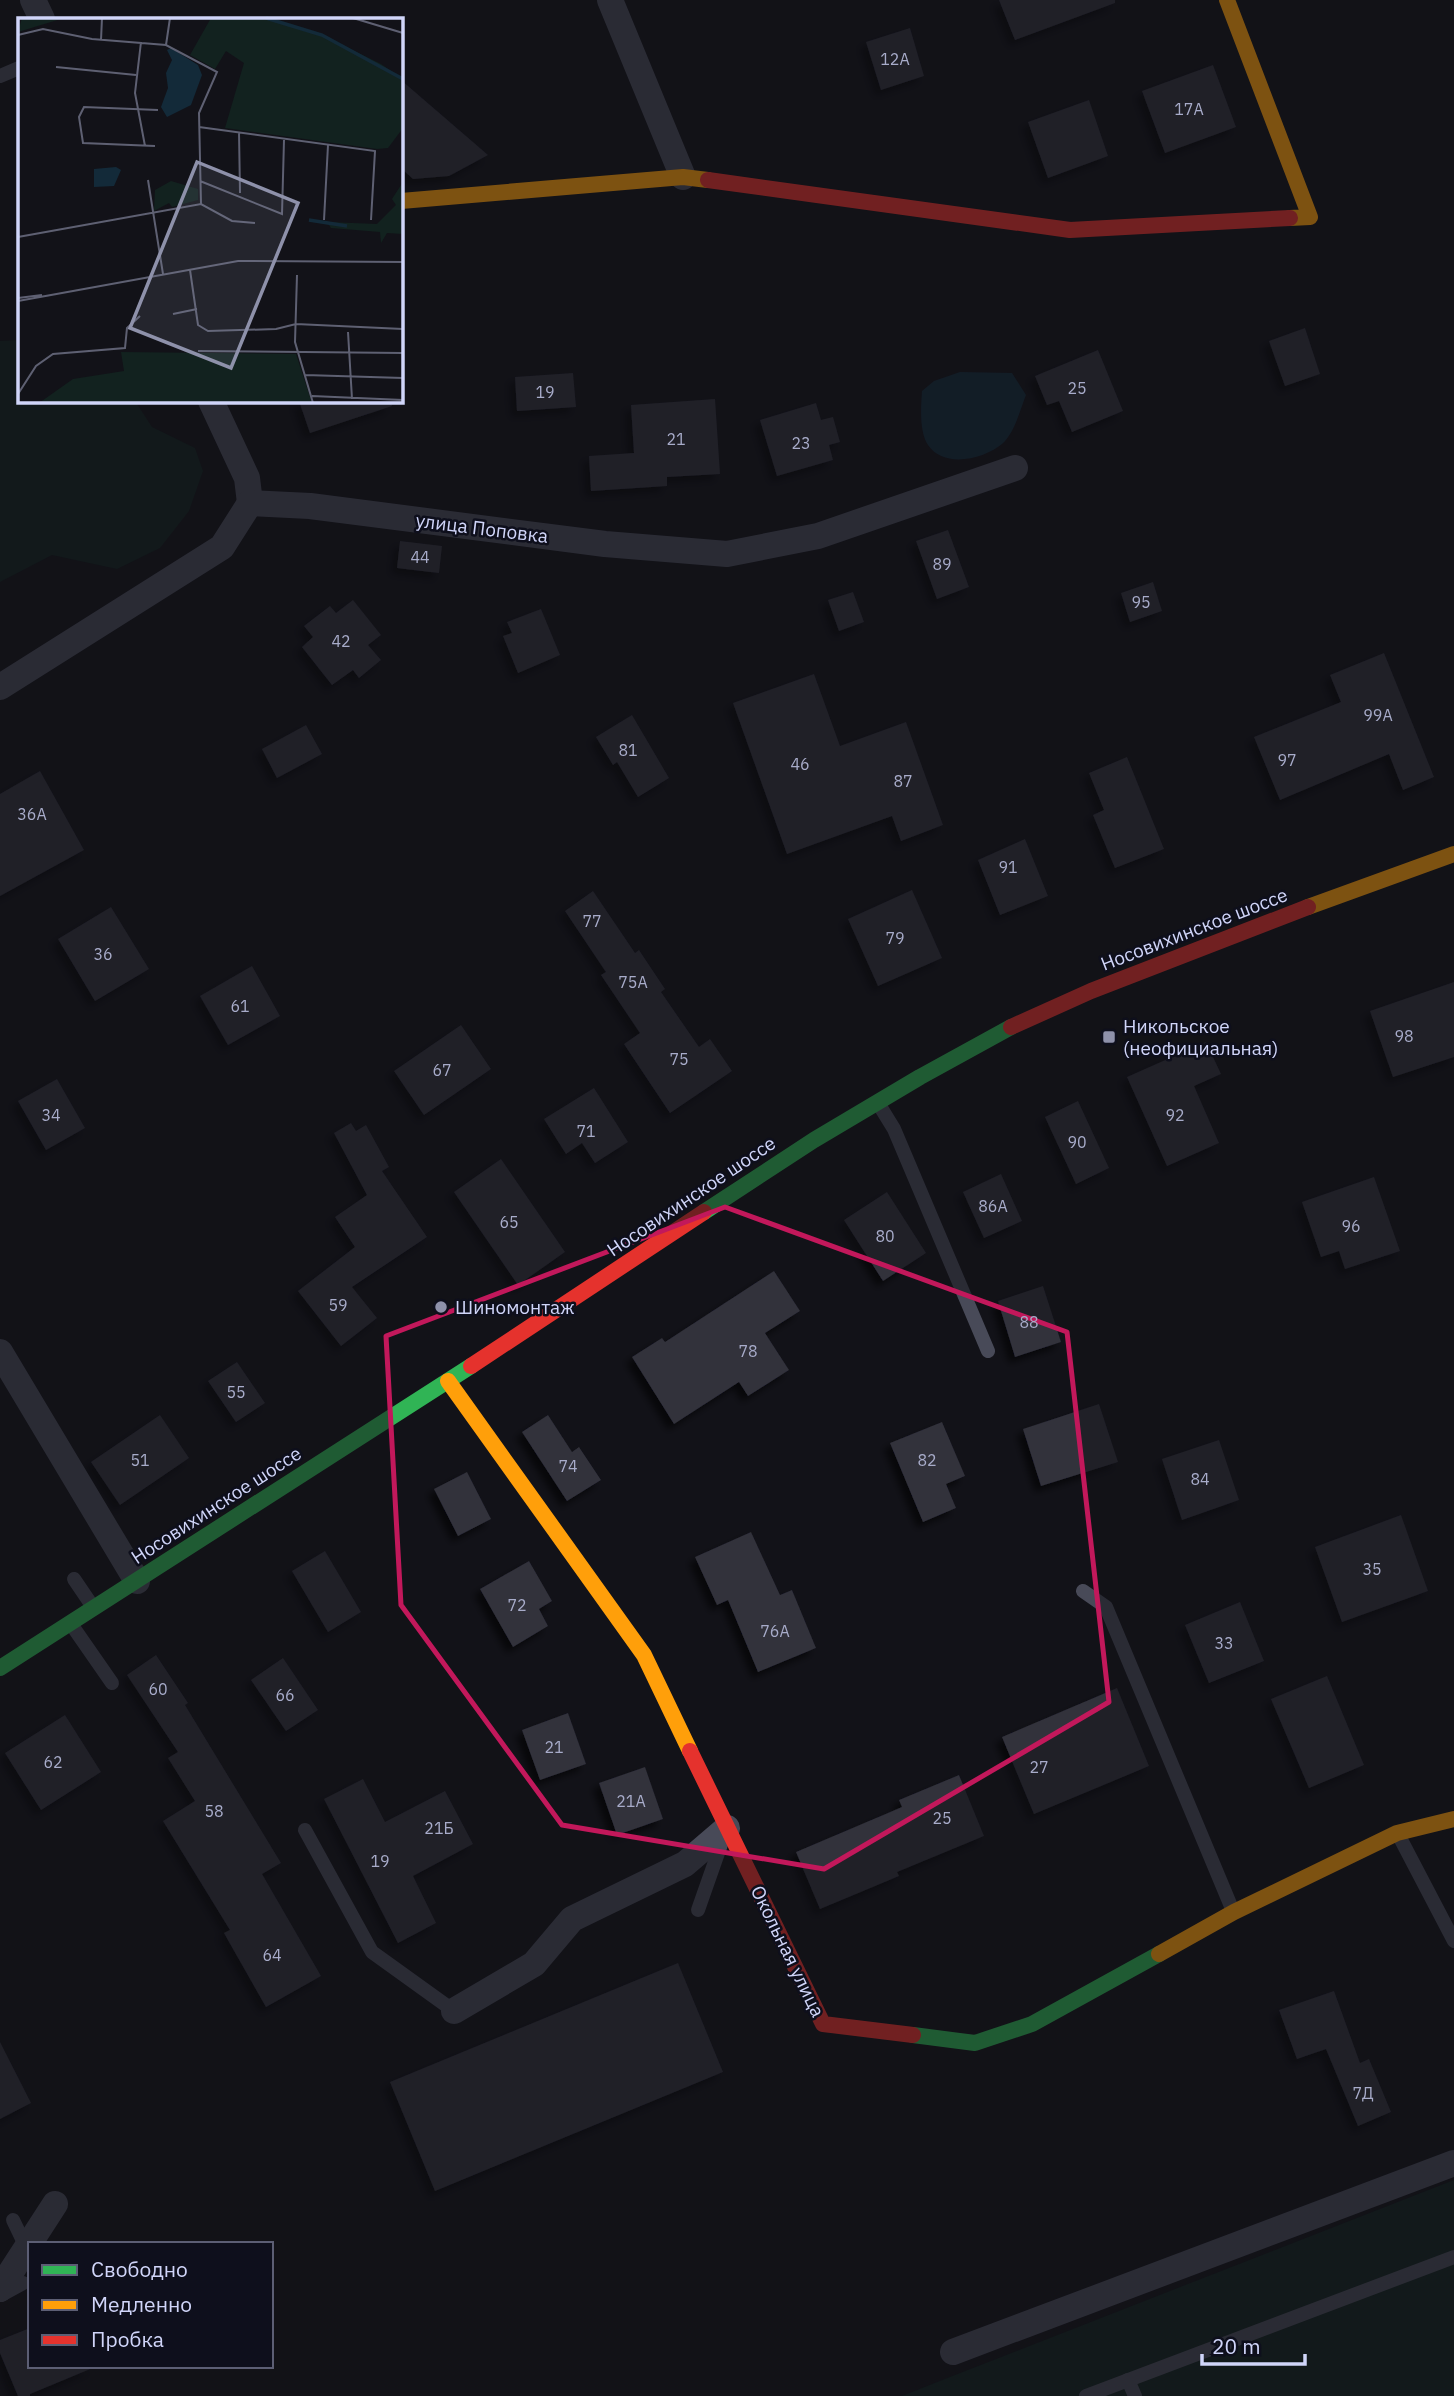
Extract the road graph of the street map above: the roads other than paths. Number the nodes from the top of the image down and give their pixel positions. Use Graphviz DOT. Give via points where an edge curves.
graph roads {
  1 [pos="33,0"];
  2 [pos="610,0"];
  3 [pos="1227,0"];
  4 [pos="42,18"];
  5 [pos="18,68"];
  6 [pos="0,76"];
  7 [pos="684,177"];
  8 [pos="402,201"];
  9 [pos="211,402"];
  10 [pos="1015,468"];
  11 [pos="250,503"];
  12 [pos="0,687"];
  13 [pos="1454,855"];
  14 [pos="878,1102"];
  15 [pos="988,1350"];
  16 [pos="0,1352"];
  17 [pos="448,1381"];
  18 [pos="74,1579"];
  19 [pos="137,1581"];
  20 [pos="1083,1591"];
  21 [pos="94,1608"];
  22 [pos="70,1623"];
  23 [pos="0,1668"];
  24 [pos="112,1683"];
  25 [pos="1454,1819"];
  26 [pos="727,1828"];
  27 [pos="304,1830"];
  28 [pos="1397,1833"];
  29 [pos="698,1910"];
  30 [pos="1234,1912"];
  31 [pos="1454,1941"];
  32 [pos="454,2011"];
  33 [pos="1454,2162"];
  34 [pos="55,2204"];
  35 [pos="13,2220"];
  36 [pos="29,2242"];
  37 [pos="28,2244"];
  38 [pos="26,2247"];
  39 [pos="1454,2257"];
  40 [pos="12,2286"];
  41 [pos="0,2295"];
  42 [pos="953,2352"];
  43 [pos="1128,2380"];
  44 [pos="1086,2396"];
  45 [pos="1135,2396"];
  1 -- 4 [label="street"];
  2 -- 7 [label="street"];
  3 -- 7 [label="street" via="1310,218 1070,230"];
  5 -- 6 [label="lane"];
  7 -- 8 [label="street"];
  9 -- 11 [label="street" via="247,478"];
  10 -- 11 [label="street, улица Поповка" via="818,536 727,554"];
  11 -- 12 [label="street" via="222,547"];
  13 -- 14 [label="street, Носовихинское шоссе" via="1091,991 1004,1030"];
  14 -- 15 [label="lane" via="894,1129"];
  14 -- 17 [label="street, Носовихинское шоссе"];
  16 -- 19 [label="street"];
  17 -- 19 [label="street, Носовихинское шоссе"];
  17 -- 26 [label="street" via="644,1655"];
  18 -- 21 [label="lane"];
  19 -- 21 [label="street, Носовихинское шоссе"];
  20 -- 30 [label="lane" via="1106,1607"];
  21 -- 22 [label="street, Носовихинское шоссе"];
  22 -- 23 [label="street, Носовихинское шоссе"];
  22 -- 24 [label="lane"];
  25 -- 28 [label="street, Окольная улица"];
  26 -- 29 [label="lane"];
  26 -- 30 [label="street, Окольная улица" via="823,2024 975,2043 1031,2024"];
  26 -- 32 [label="street" via="684,1864 572,1919 534,1964"];
  27 -- 32 [label="lane" via="372,1952"];
  28 -- 30 [label="street, Окольная улица"];
  28 -- 31 [label="lane"];
  33 -- 42 [label="street"];
  34 -- 36 [label="street"];
  35 -- 38 [label="lane"];
  37 -- 38 [label="street"];
  38 -- 40 [label="street"];
  39 -- 43 [label="lane"];
  40 -- 41 [label="lane"];
  43 -- 44 [label="lane"];
  43 -- 45 [label="lane"];
}
